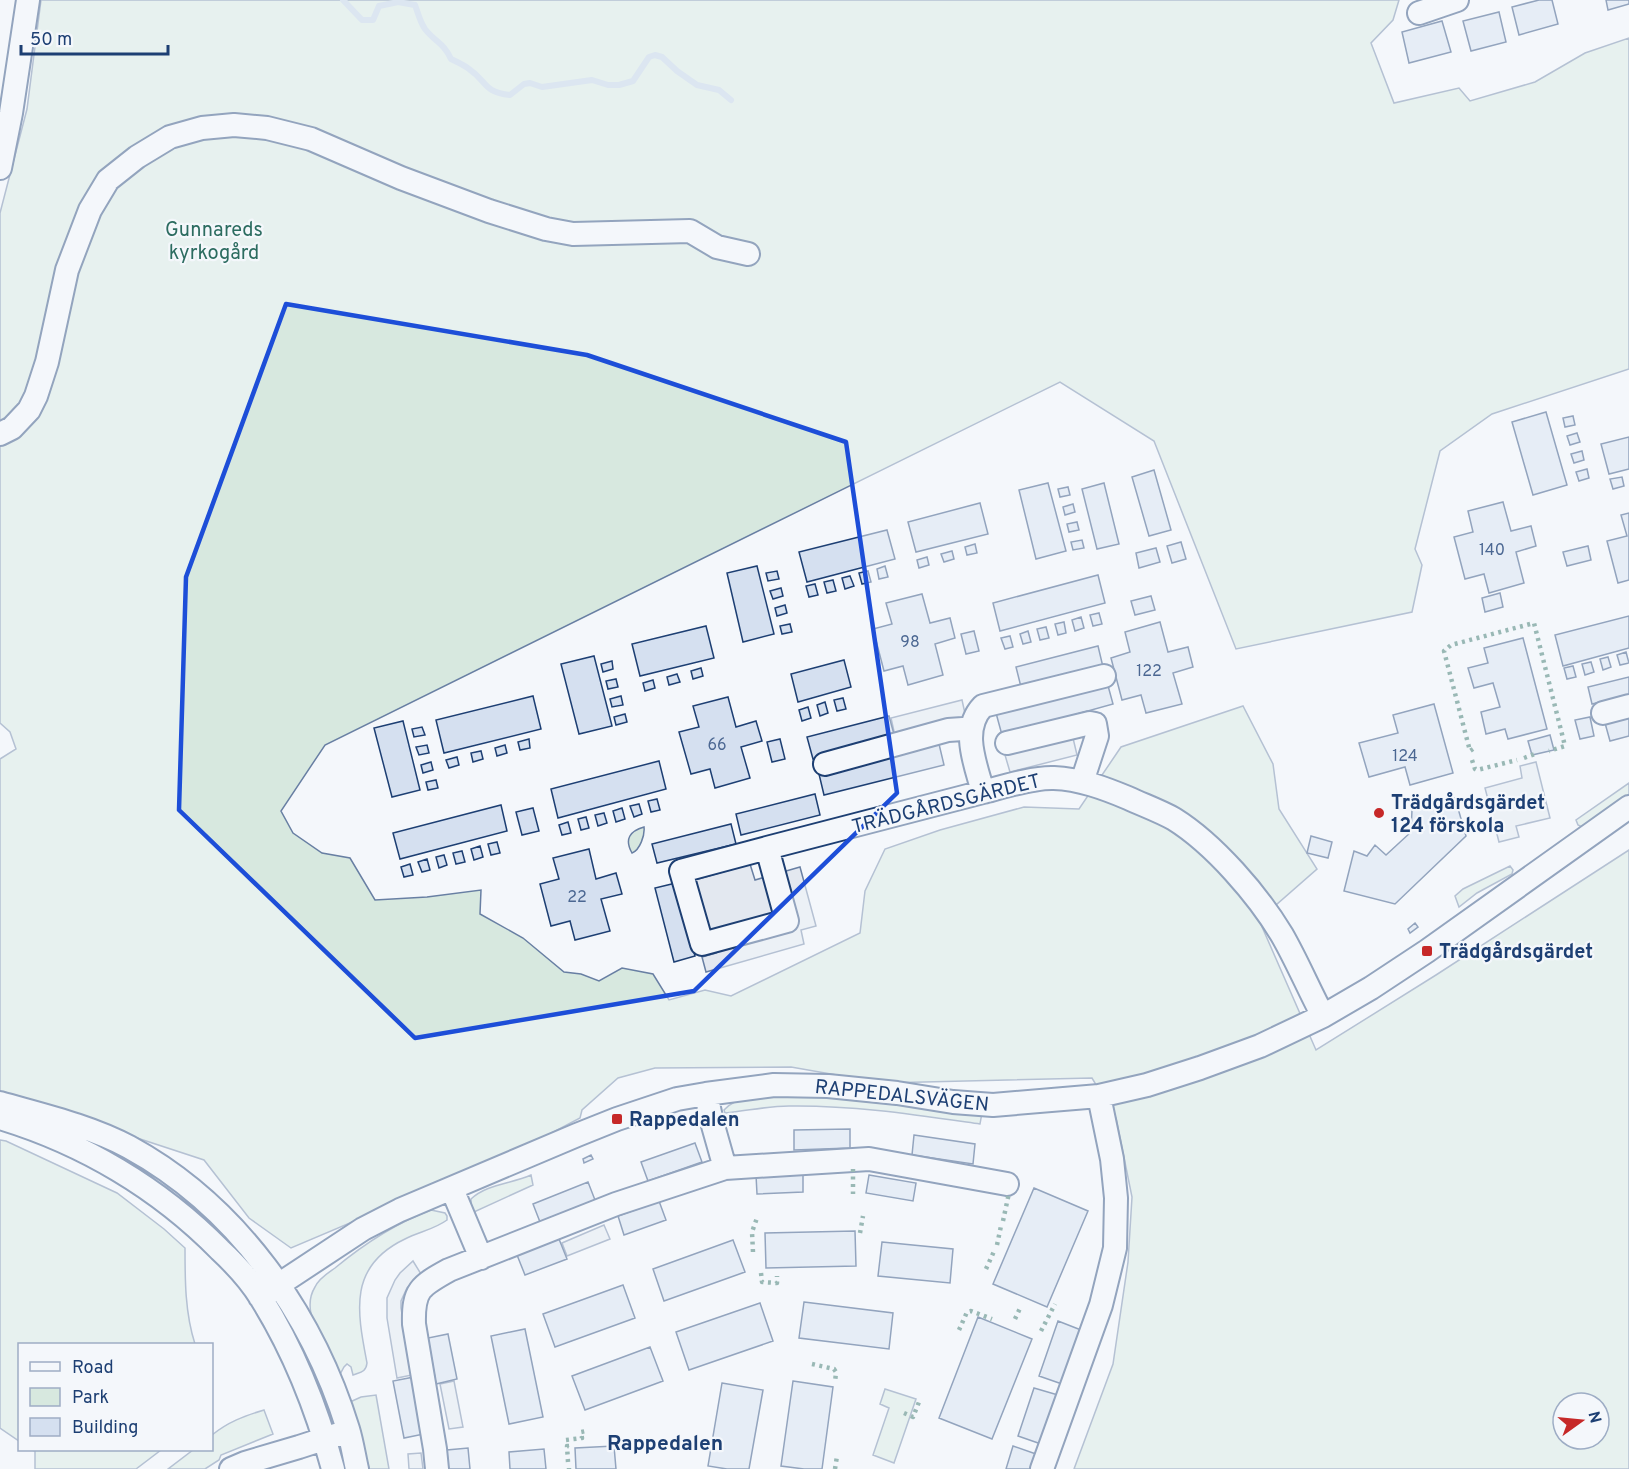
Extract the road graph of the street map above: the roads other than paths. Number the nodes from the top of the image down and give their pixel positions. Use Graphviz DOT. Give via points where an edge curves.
graph roads {
  1 [pos="28,0"];
  2 [pos="1457,0"];
  3 [pos="1419,13"];
  4 [pos="0,168"];
  5 [pos="748,254"];
  6 [pos="0,435"];
  7 [pos="1104,676"];
  8 [pos="1629,706"];
  9 [pos="1603,713"];
  10 [pos="971,734"];
  11 [pos="1007,743"];
  12 [pos="825,764"];
  13 [pos="1082,782"];
  14 [pos="983,792"];
  15 [pos="1629,807"];
  16 [pos="767,848"];
  17 [pos="1323,1016"];
  18 [pos="706,1094"];
  19 [pos="1099,1096"];
  20 [pos="0,1103"];
  21 [pos="0,1118"];
  22 [pos="725,1168"];
  23 [pos="1007,1184"];
  24 [pos="452,1189"];
  25 [pos="481,1258"];
  26 [pos="270,1291"];
  27 [pos="348,1430"];
  28 [pos="325,1438"];
  29 [pos="231,1469"];
  30 [pos="333,1469"];
  31 [pos="357,1469"];
  32 [pos="437,1469"];
  33 [pos="1042,1469"];
  1 -- 4 [label="street"];
  2 -- 3 [label="street"];
  5 -- 6 [label="street" via="717,247 690,231 573,234 546,229 401,178 311,139 267,128 202,128 170,137 108,180 90,210 68,270 36,396 29,410"];
  7 -- 10 [label="street" via="983,706"];
  8 -- 9 [label="street"];
  10 -- 12 [label="street" via="963,729 948,730"];
  10 -- 14 [label="street" via="970,745"];
  11 -- 13 [label="street" via="1095,724 1097,736"];
  13 -- 14 [label="street, TRÄDGÅRDSGÄRDET" via="1052,778"];
  13 -- 17 [label="street, TRÄDGÅRDSGÄRDET" via="1173,819 1232,868 1282,935"];
  14 -- 16 [label="street, TRÄDGÅRDSGÄRDET"];
  15 -- 17 [label="street, RAPPEDALSVÄGEN" via="1427,951"];
  16 -- 16 [label="street, TRÄDGÅRDSGÄRDET" via="681,871 702,944 787,921"];
  17 -- 19 [label="street, RAPPEDALSVÄGEN" via="1260,1046 1200,1068"];
  18 -- 19 [label="street, RAPPEDALSVÄGEN" via="774,1085 828,1086 993,1105"];
  18 -- 22 [label="street"];
  18 -- 24 [label="street, RAPPEDALSVÄGEN" via="616,1119"];
  19 -- 33 [label="street" via="1112,1159 1115,1248 1101,1305"];
  20 -- 26 [label="street" via="72,1124 127,1146 150,1160 216,1211 260,1259"];
  21 -- 26 [label="street" via="57,1139 124,1173 177,1210 238,1268"];
  22 -- 23 [label="street" via="869,1159"];
  22 -- 25 [label="street" via="616,1204"];
  24 -- 25 [label="street"];
  24 -- 26 [label="street, RAPPEDALSVÄGEN" via="363,1230"];
  25 -- 32 [label="street" via="428,1281 415,1302 414,1324"];
  26 -- 27 [label="street" via="318,1352"];
  26 -- 28 [label="street"];
  27 -- 28 [label="street"];
  27 -- 31 [label="street"];
  28 -- 29 [label="street"];
  28 -- 30 [label="street"];
}
